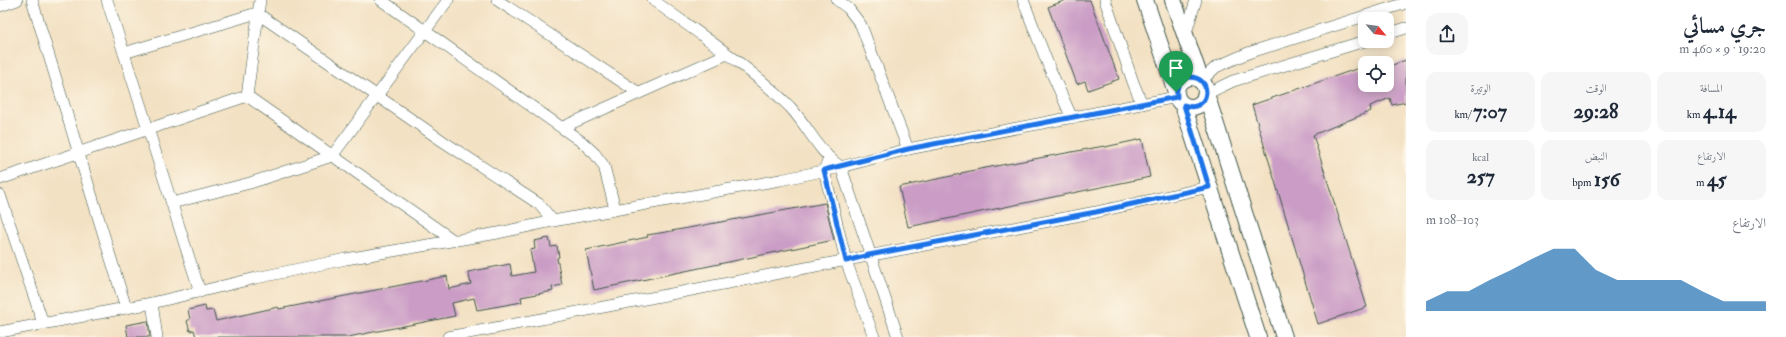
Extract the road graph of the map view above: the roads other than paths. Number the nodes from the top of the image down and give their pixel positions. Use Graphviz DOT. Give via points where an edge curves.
graph roads {
  1 [pos="17,0"];
  2 [pos="32,0"];
  3 [pos="107,0"];
  4 [pos="260,0"];
  5 [pos="381,0"];
  6 [pos="448,0"];
  7 [pos="496,0"];
  8 [pos="653,0"];
  9 [pos="837,0"];
  10 [pos="1024,0"];
  11 [pos="1105,0"];
  12 [pos="1145,0"];
  13 [pos="1172,0"];
  14 [pos="1196,0"];
  15 [pos="1406,3"];
  16 [pos="0,6"];
  17 [pos="257,13"];
  18 [pos="1406,28"];
  19 [pos="425,32"];
  20 [pos="1394,32"];
  21 [pos="1185,36"];
  22 [pos="1358,43"];
  23 [pos="124,53"];
  24 [pos="727,54"];
  25 [pos="1204,87"];
  26 [pos="639,93"];
  27 [pos="247,96"];
  28 [pos="378,96"];
  29 [pos="1179,98"];
  30 [pos="1142,104"];
  31 [pos="1072,118"];
  32 [pos="563,127"];
  33 [pos="148,129"];
  34 [pos="908,149"];
  35 [pos="79,152"];
  36 [pos="332,156"];
  37 [pos="828,159"];
  38 [pos="841,167"];
  39 [pos="824,170"];
  40 [pos="0,179"];
  41 [pos="1209,187"];
  42 [pos="0,196"];
  43 [pos="172,203"];
  44 [pos="615,209"];
  45 [pos="553,220"];
  46 [pos="452,240"];
  47 [pos="869,255"];
  48 [pos="846,261"];
  49 [pos="200,292"];
  50 [pos="152,303"];
  51 [pos="126,308"];
  52 [pos="43,323"];
  53 [pos="0,332"];
  54 [pos="157,337"];
  55 [pos="448,337"];
  56 [pos="874,337"];
  57 [pos="898,337"];
  58 [pos="1258,337"];
  59 [pos="1284,337"];
  1 -- 16 [label="street"];
  2 -- 35 [label="street"];
  3 -- 23 [label="street"];
  4 -- 17 [label="street"];
  5 -- 19 [label="street"];
  6 -- 19 [label="street"];
  7 -- 26 [label="street"];
  8 -- 24 [label="street"];
  9 -- 34 [label="street" via="848,8 861,25"];
  10 -- 31 [label="street" via="1049,67"];
  11 -- 30 [label="street"];
  12 -- 29 [label="main road"];
  13 -- 21 [label="main road"];
  14 -- 21 [label="street"];
  15 -- 25 [label="street" via="1248,53 1216,67"];
  17 -- 23 [label="street"];
  17 -- 27 [label="street"];
  17 -- 28 [label="street"];
  18 -- 20 [label="street"];
  19 -- 28 [label="street"];
  19 -- 32 [label="street"];
  21 -- 25 [label="main road"];
  22 -- 25 [label="street" via="1233,81"];
  23 -- 33 [label="street"];
  24 -- 26 [label="street"];
  24 -- 37 [label="street" via="790,108"];
  25 -- 29 [label="main road" via="1204,98 1198,105 1188,106"];
  25 -- 29 [label="main road" via="1192,77 1182,80 1177,87"];
  25 -- 59 [label="main road"];
  26 -- 32 [label="street"];
  27 -- 33 [label="street"];
  27 -- 36 [label="street"];
  28 -- 36 [label="street"];
  28 -- 45 [label="street" via="539,204"];
  29 -- 30 [label="street"];
  29 -- 41 [label="main road"];
  30 -- 31 [label="street"];
  31 -- 34 [label="street"];
  32 -- 44 [label="street" via="595,154 604,166"];
  33 -- 35 [label="street"];
  33 -- 43 [label="street"];
  34 -- 38 [label="street"];
  35 -- 40 [label="street"];
  35 -- 51 [label="street"];
  36 -- 43 [label="street" via="250,183"];
  36 -- 46 [label="street"];
  37 -- 38 [label="street"];
  37 -- 39 [label="street"];
  38 -- 39 [label="street"];
  38 -- 47 [label="street"];
  39 -- 44 [label="street"];
  39 -- 48 [label="street"];
  41 -- 47 [label="street" via="1096,212"];
  41 -- 58 [label="main road"];
  42 -- 52 [label="street"];
  43 -- 49 [label="street"];
  44 -- 45 [label="street"];
  45 -- 46 [label="street" via="498,233"];
  46 -- 49 [label="street" via="331,262"];
  47 -- 48 [label="street"];
  47 -- 57 [label="street"];
  48 -- 55 [label="street"];
  48 -- 56 [label="street"];
  49 -- 50 [label="street"];
  50 -- 51 [label="street"];
  50 -- 54 [label="street"];
  51 -- 52 [label="street"];
  52 -- 53 [label="street"];
}
